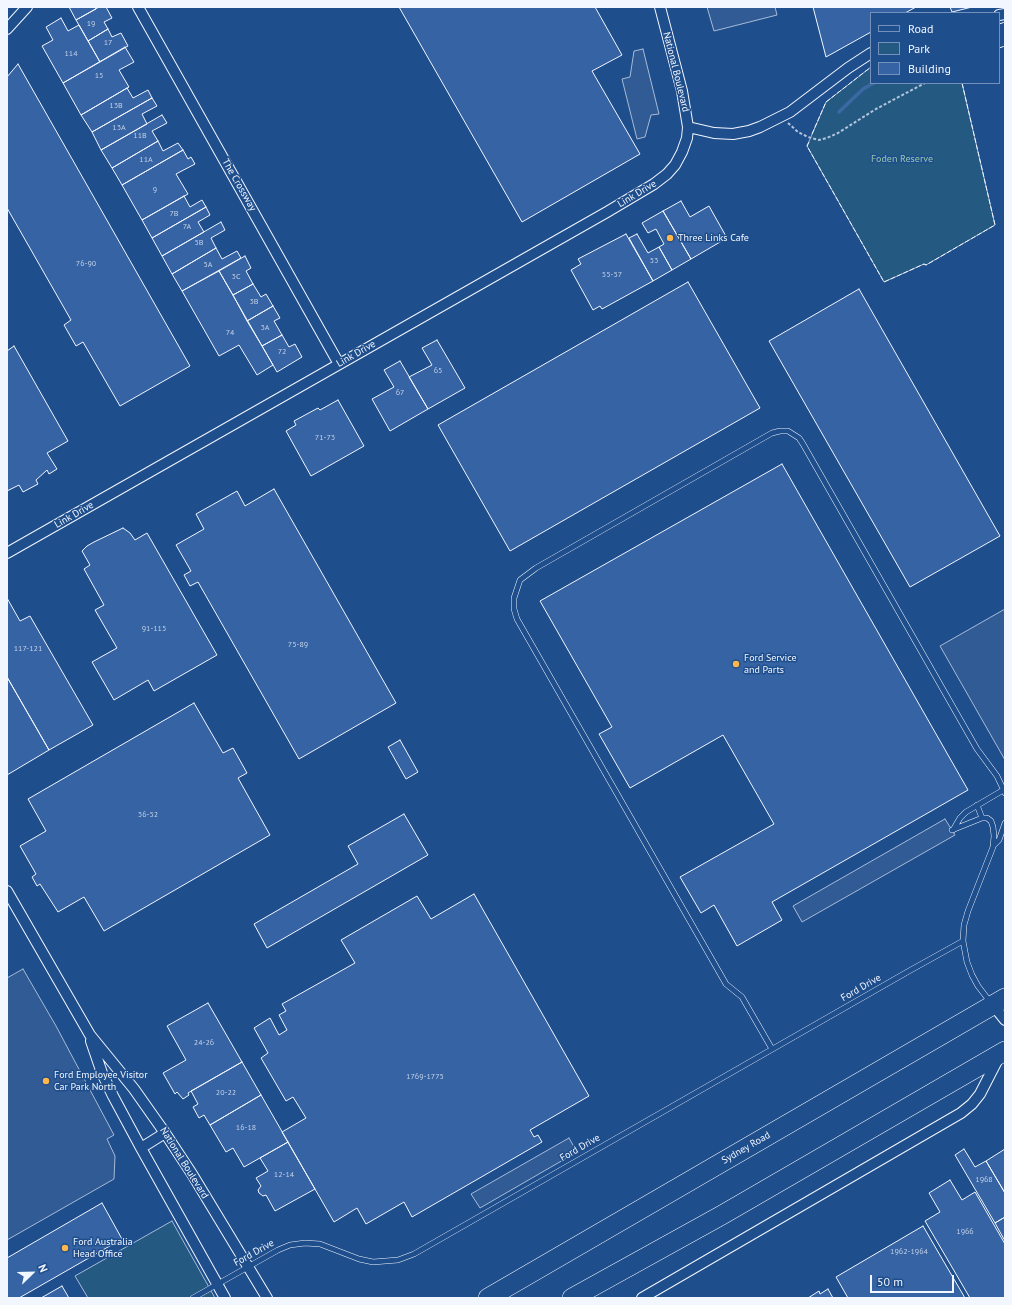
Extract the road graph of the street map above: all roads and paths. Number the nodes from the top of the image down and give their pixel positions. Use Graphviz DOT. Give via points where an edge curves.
graph roads {
  1 [pos="27,7"];
  2 [pos="138,7"];
  3 [pos="660,7"];
  4 [pos="7,29"];
  5 [pos="870,54"];
  6 [pos="923,84"];
  7 [pos="781,117"];
  8 [pos="688,127"];
  9 [pos="687,138"];
  10 [pos="340,364"];
  11 [pos="7,553"];
  12 [pos="1005,790"];
  13 [pos="977,805"];
  14 [pos="982,818"];
  15 [pos="1005,823"];
  16 [pos="993,847"];
  17 [pos="7,891"];
  18 [pos="963,941"];
  19 [pos="999,1002"];
  20 [pos="1005,1020"];
  21 [pos="90,1035"];
  22 [pos="772,1049"];
  23 [pos="1003,1053"];
  24 [pos="165,1134"];
  25 [pos="141,1148"];
  26 [pos="248,1266"];
  27 [pos="217,1284"];
  28 [pos="193,1298"];
  29 [pos="225,1298"];
  30 [pos="267,1298"];
  31 [pos="488,1298"];
  32 [pos="572,1298"];
  33 [pos="642,1298"];
  1 -- 4 [label="street"];
  2 -- 10 [label="street, The Crossway"];
  3 -- 8 [label="street, National Boulevard" via="682,91"];
  5 -- 7 [label="street"];
  6 -- 7 [label="path" via="838,133 819,140 798,132"];
  7 -- 8 [label="street" via="749,131 733,134"];
  8 -- 9 [label="street, National Boulevard"];
  9 -- 10 [label="street, Link Drive" via="675,165 654,184"];
  10 -- 11 [label="street, Link Drive"];
  12 -- 13 [label="lane"];
  12 -- 22 [label="lane" via="977,749 803,444 788,431 772,433 536,568 520,580 514,598 514,609 518,619 726,984 742,997"];
  13 -- 14 [label="lane"];
  13 -- 14 [label="lane" via="960,818 952,830"];
  14 -- 16 [label="lane" via="987,818 994,827"];
  15 -- 16 [label="lane"];
  16 -- 18 [label="lane" via="968,911"];
  17 -- 21 [label="street, National Boulevard"];
  18 -- 19 [label="lane" via="967,962 978,986"];
  18 -- 22 [label="lane, Ford Drive"];
  19 -- 20 [label="street"];
  19 -- 31 [label="highway, Sydney Road"];
  21 -- 24 [label="street, National Boulevard" via="134,1088"];
  21 -- 25 [label="street, National Boulevard" via="102,1073"];
  22 -- 26 [label="lane, Ford Drive" via="409,1256 398,1260 373,1262 320,1244 305,1243 290,1245"];
  23 -- 32 [label="highway"];
  23 -- 33 [label="street" via="980,1094 961,1113"];
  24 -- 25 [label="street"];
  24 -- 26 [label="street, National Boulevard"];
  25 -- 27 [label="street, National Boulevard"];
  26 -- 27 [label="lane, Ford Drive"];
  26 -- 30 [label="street, National Boulevard"];
  27 -- 28 [label="lane, Ford Drive"];
  27 -- 29 [label="street, National Boulevard"];
}
